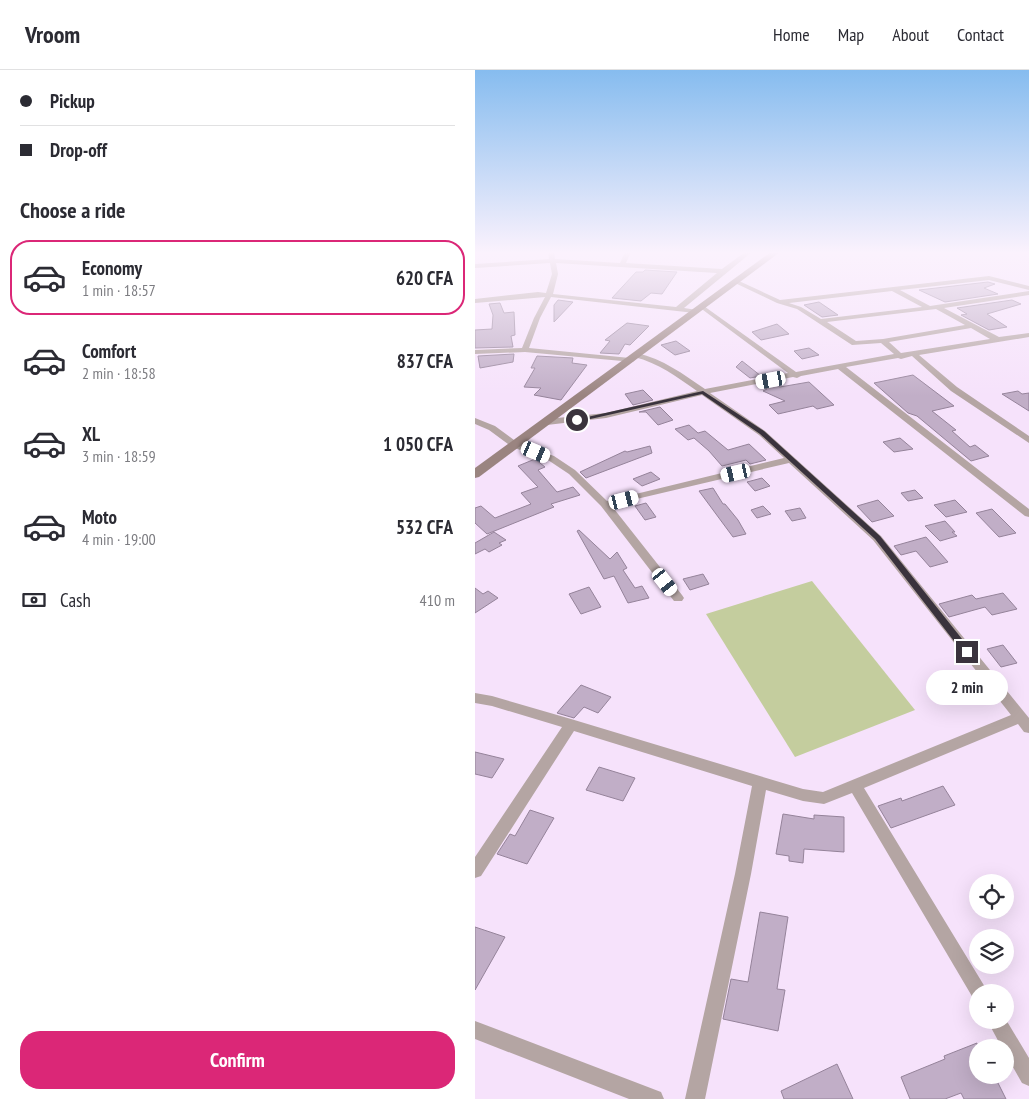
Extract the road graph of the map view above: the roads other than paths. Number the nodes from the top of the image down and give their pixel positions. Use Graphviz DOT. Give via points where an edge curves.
graph roads {
  1 [pos="546,300"];
  2 [pos="595,300"];
  3 [pos="689,300"];
  4 [pos="710,300"];
  5 [pos="775,300"];
  6 [pos="796,300"];
  7 [pos="917,300"];
  8 [pos="981,300"];
  9 [pos="779,302"];
  10 [pos="933,307"];
  11 [pos="698,308"];
  12 [pos="678,309"];
  13 [pos="821,321"];
  14 [pos="973,326"];
  15 [pos="1029,336"];
  16 [pos="998,340"];
  17 [pos="883,341"];
  18 [pos="525,350"];
  19 [pos="475,352"];
  20 [pos="914,354"];
  21 [pos="901,356"];
  22 [pos="633,357"];
  23 [pos="841,367"];
  24 [pos="797,376"];
  25 [pos="703,392"];
  26 [pos="475,421"];
  27 [pos="547,422"];
  28 [pos="1029,440"];
  29 [pos="515,444"];
  30 [pos="792,459"];
  31 [pos="475,474"];
  32 [pos="605,504"];
  33 [pos="1029,514"];
  34 [pos="678,598"];
  35 [pos="475,698"];
  36 [pos="1025,723"];
  37 [pos="571,724"];
  38 [pos="760,782"];
  39 [pos="855,786"];
  40 [pos="475,870"];
  41 [pos="974,984"];
  42 [pos="1000,1029"];
  43 [pos="475,1030"];
  44 [pos="1029,1076"];
  45 [pos="654,1099"];
  46 [pos="695,1099"];
  1 -- 18 [label="street"];
  2 -- 12 [label="street"];
  3 -- 12 [label="street"];
  4 -- 11 [label="main road"];
  5 -- 9 [label="street"];
  6 -- 9 [label="street"];
  7 -- 10 [label="street"];
  8 -- 10 [label="street"];
  9 -- 13 [label="street" via="799,308"];
  10 -- 13 [label="street"];
  10 -- 14 [label="street"];
  11 -- 12 [label="street"];
  11 -- 22 [label="main road"];
  11 -- 24 [label="street"];
  13 -- 17 [label="street" via="855,343"];
  14 -- 16 [label="street"];
  14 -- 17 [label="street"];
  15 -- 16 [label="street"];
  16 -- 20 [label="street"];
  17 -- 21 [label="street"];
  18 -- 19 [label="street"];
  18 -- 22 [label="street"];
  20 -- 21 [label="street"];
  20 -- 28 [label="street" via="954,389"];
  21 -- 23 [label="street"];
  22 -- 25 [label="street" via="653,359"];
  22 -- 27 [label="main road"];
  23 -- 24 [label="street"];
  23 -- 33 [label="street"];
  24 -- 25 [label="street"];
  25 -- 27 [label="street" via="577,420"];
  25 -- 30 [label="street" via="762,433"];
  26 -- 29 [label="street"];
  27 -- 29 [label="main road"];
  29 -- 31 [label="main road"];
  29 -- 32 [label="street" via="572,472"];
  30 -- 32 [label="street"];
  30 -- 36 [label="street" via="877,538"];
  32 -- 34 [label="street"];
  35 -- 37 [label="street"];
  36 -- 39 [label="street"];
  37 -- 38 [label="street"];
  37 -- 40 [label="street"];
  38 -- 39 [label="street" via="824,798"];
  38 -- 46 [label="street"];
  39 -- 41 [label="street"];
  42 -- 44 [label="street"];
  43 -- 45 [label="street"];
}
